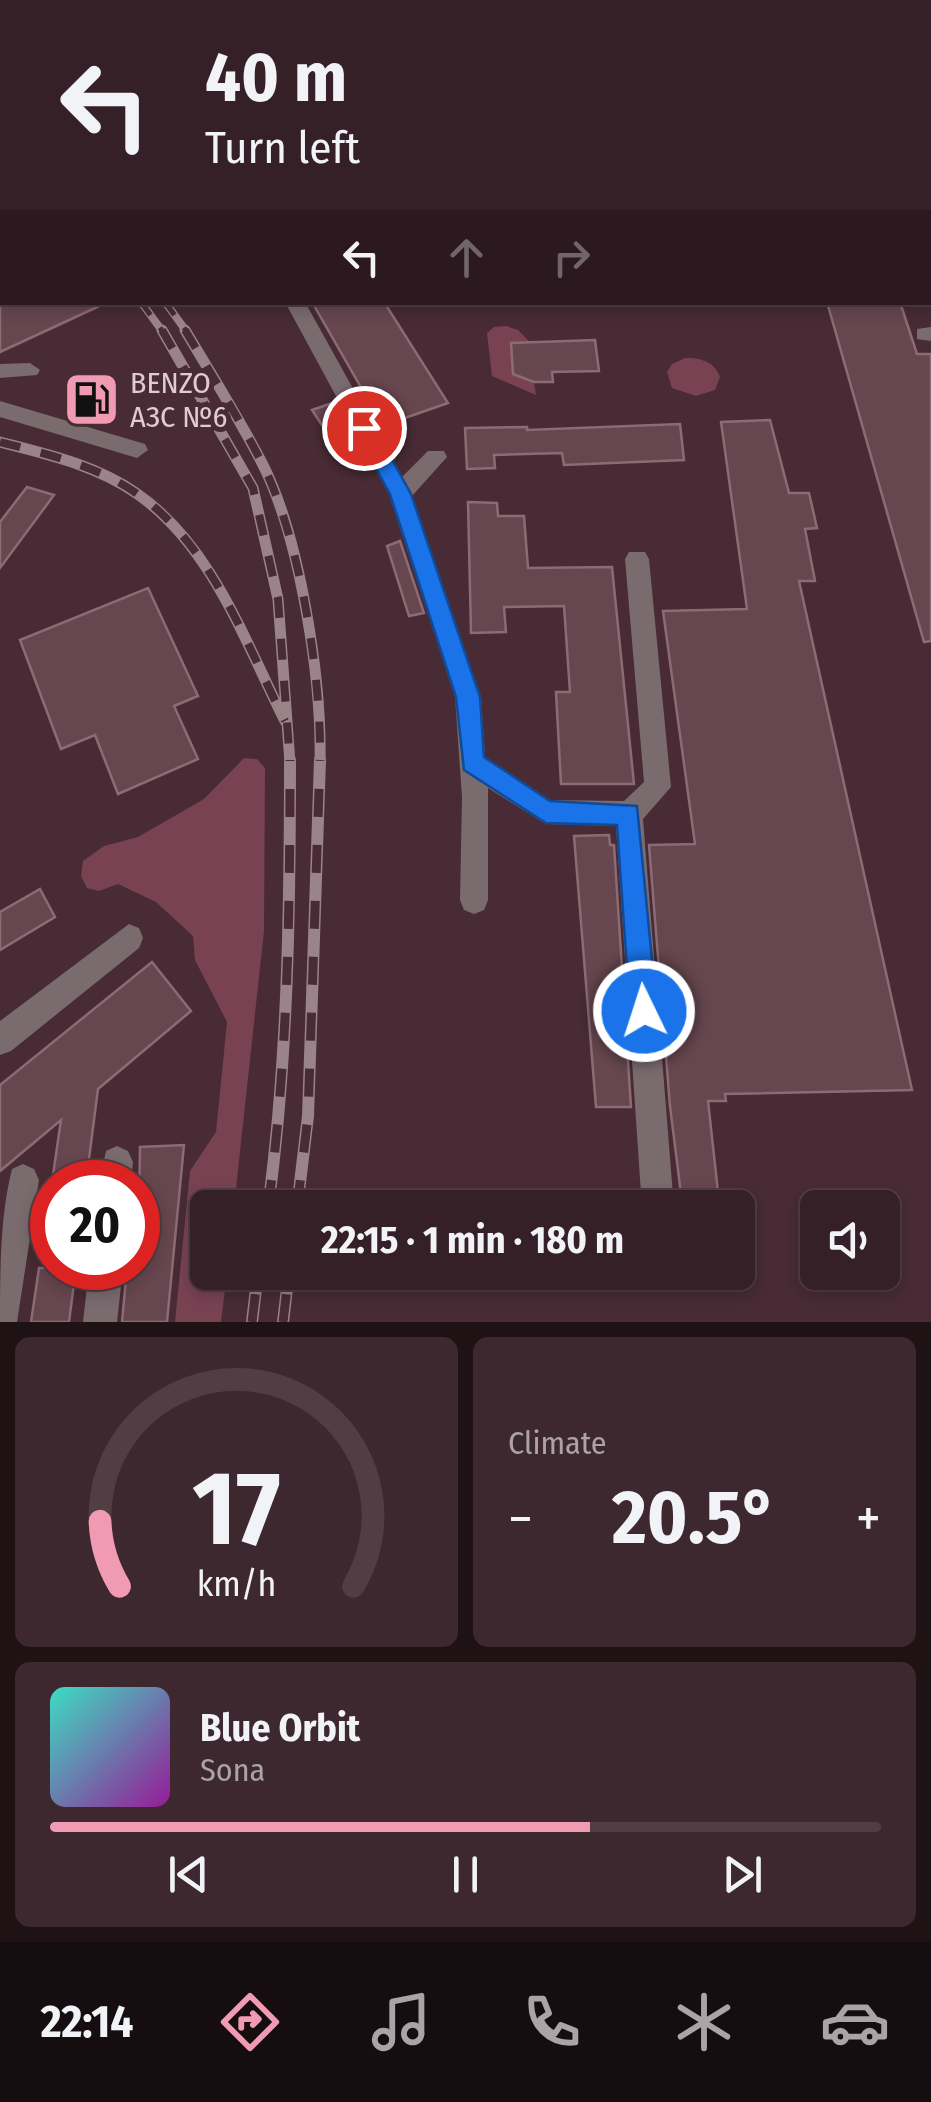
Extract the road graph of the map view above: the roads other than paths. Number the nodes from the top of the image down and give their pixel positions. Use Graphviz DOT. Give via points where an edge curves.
graph roads {
  1 [pos="296,305"];
  2 [pos="30,370"];
  3 [pos="0,371"];
  4 [pos="0,409"];
  5 [pos="137,450"];
  6 [pos="436,456"];
  7 [pos="400,494"];
  8 [pos="637,560"];
  9 [pos="473,762"];
  10 [pos="628,814"];
  11 [pos="474,900"];
  12 [pos="129,938"];
  13 [pos="0,1040"];
  14 [pos="23,1180"];
  15 [pos="657,1190"];
  16 [pos="104,1290"];
  17 [pos="0,1322"];
  18 [pos="100,1322"];
  1 -- 7 [label="street"];
  2 -- 3 [label="street"];
  4 -- 5 [label="street"];
  6 -- 7 [label="street"];
  7 -- 9 [label="street" via="468,697"];
  8 -- 10 [label="street" via="658,787"];
  9 -- 10 [label="street" via="546,812"];
  9 -- 11 [label="street"];
  10 -- 15 [label="street"];
  12 -- 13 [label="street"];
  14 -- 17 [label="street"];
  16 -- 18 [label="street"];
}
